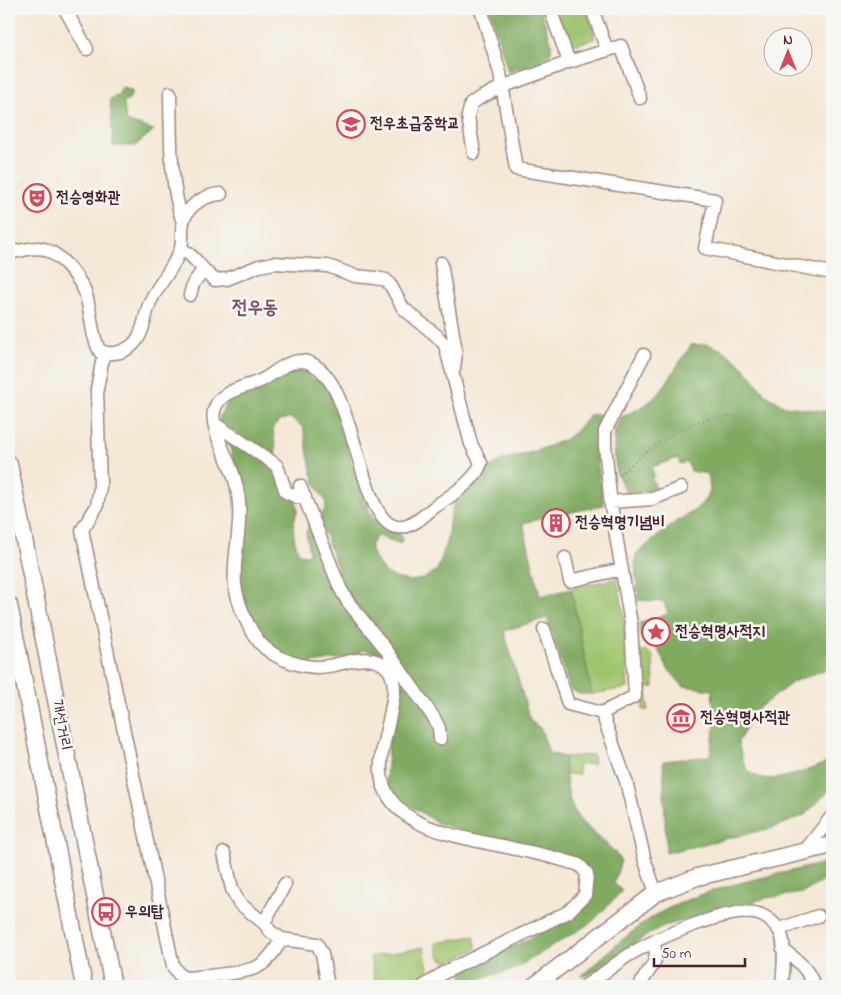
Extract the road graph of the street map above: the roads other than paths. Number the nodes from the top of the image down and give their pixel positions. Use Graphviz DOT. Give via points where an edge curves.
graph roads {
  1 [pos="65,9"];
  2 [pos="481,9"];
  3 [pos="550,9"];
  4 [pos="592,9"];
  5 [pos="87,49"];
  6 [pos="608,50"];
  7 [pos="569,62"];
  8 [pos="502,87"];
  9 [pos="170,93"];
  10 [pos="640,98"];
  11 [pos="474,153"];
  12 [pos="222,194"];
  13 [pos="183,223"];
  14 [pos="181,249"];
  15 [pos="9,253"];
  16 [pos="441,263"];
  17 [pos="203,270"];
  18 [pos="832,273"];
  19 [pos="190,295"];
  20 [pos="104,352"];
  21 [pos="644,355"];
  22 [pos="452,373"];
  23 [pos="215,424"];
  24 [pos="9,464"];
  25 [pos="681,488"];
  26 [pos="610,502"];
  27 [pos="566,558"];
  28 [pos="622,569"];
  29 [pos="9,605"];
  30 [pos="544,629"];
  31 [pos="12,643"];
  32 [pos="388,662"];
  33 [pos="602,713"];
  34 [pos="440,739"];
  35 [pos="832,816"];
  36 [pos="832,845"];
  37 [pos="804,852"];
  38 [pos="224,853"];
  39 [pos="285,884"];
  40 [pos="656,893"];
  41 [pos="818,916"];
  42 [pos="264,923"];
  43 [pos="779,930"];
  44 [pos="282,939"];
  45 [pos="654,941"];
  46 [pos="783,950"];
  47 [pos="84,986"];
  48 [pos="113,986"];
  49 [pos="328,986"];
  50 [pos="424,986"];
  51 [pos="534,986"];
  52 [pos="586,986"];
  53 [pos="640,986"];
  54 [pos="782,986"];
  55 [pos="814,986"];
  1 -- 5 [label="street"];
  2 -- 8 [label="street"];
  3 -- 7 [label="street"];
  4 -- 6 [label="street"];
  6 -- 7 [label="street"];
  6 -- 10 [label="street" via="621,46"];
  7 -- 8 [label="street"];
  8 -- 11 [label="street" via="472,104 468,116"];
  8 -- 18 [label="street" via="516,169 715,200 705,248"];
  9 -- 13 [label="street" via="172,158 169,179"];
  12 -- 13 [label="street" via="210,195 197,202"];
  13 -- 14 [label="street"];
  14 -- 17 [label="street" via="189,252"];
  14 -- 20 [label="street" via="150,303 136,341 118,353"];
  15 -- 20 [label="street" via="42,248 60,258 74,273 85,293 95,342 100,352"];
  16 -- 22 [label="street" via="456,352"];
  17 -- 19 [label="street"];
  17 -- 22 [label="street" via="215,280 227,279 274,263 328,266 355,276 386,280 403,308 445,345"];
  20 -- 44 [label="street" via="97,389 100,487 97,506 82,530 173,966 180,976 188,978 243,971 259,966"];
  21 -- 26 [label="street" via="605,431"];
  22 -- 23 [label="street" via="471,444 481,463 479,470 469,481 404,528 394,527 384,520 373,501 342,405 327,377 315,365 290,362 258,382 232,391 221,399 214,412"];
  23 -- 32 [label="street" via="277,466 286,492 297,497 302,491 348,602"];
  23 -- 32 [label="street" via="234,477 240,505 236,587 247,622 260,642 282,658 307,668 363,659"];
  24 -- 48 [label="main road, 개선거리"];
  25 -- 26 [label="street" via="652,499"];
  26 -- 28 [label="street"];
  27 -- 28 [label="street" via="570,581"];
  28 -- 33 [label="street" via="631,624 635,696"];
  29 -- 31 [label="main road, 개선거리"];
  30 -- 33 [label="street" via="568,704"];
  31 -- 47 [label="main road, 개선거리"];
  32 -- 34 [label="street" via="434,718"];
  32 -- 50 [label="street" via="394,682 393,705 380,769 382,787 390,799 407,816 428,828 550,856 580,866 588,881 585,894 568,912 445,972"];
  33 -- 40 [label="street" via="626,781"];
  35 -- 37 [label="street"];
  36 -- 37 [label="main road"];
  37 -- 40 [label="main road" via="697,877"];
  38 -- 42 [label="street" via="235,897"];
  39 -- 42 [label="street"];
  40 -- 51 [label="main road"];
  41 -- 43 [label="street"];
  42 -- 44 [label="street"];
  43 -- 45 [label="street" via="767,918 754,913 734,914"];
  43 -- 46 [label="street"];
  44 -- 49 [label="street" via="317,944"];
  45 -- 52 [label="street"];
  45 -- 53 [label="street" via="657,953 654,967"];
  46 -- 54 [label="street"];
  46 -- 55 [label="street" via="798,960 809,973"];
}
